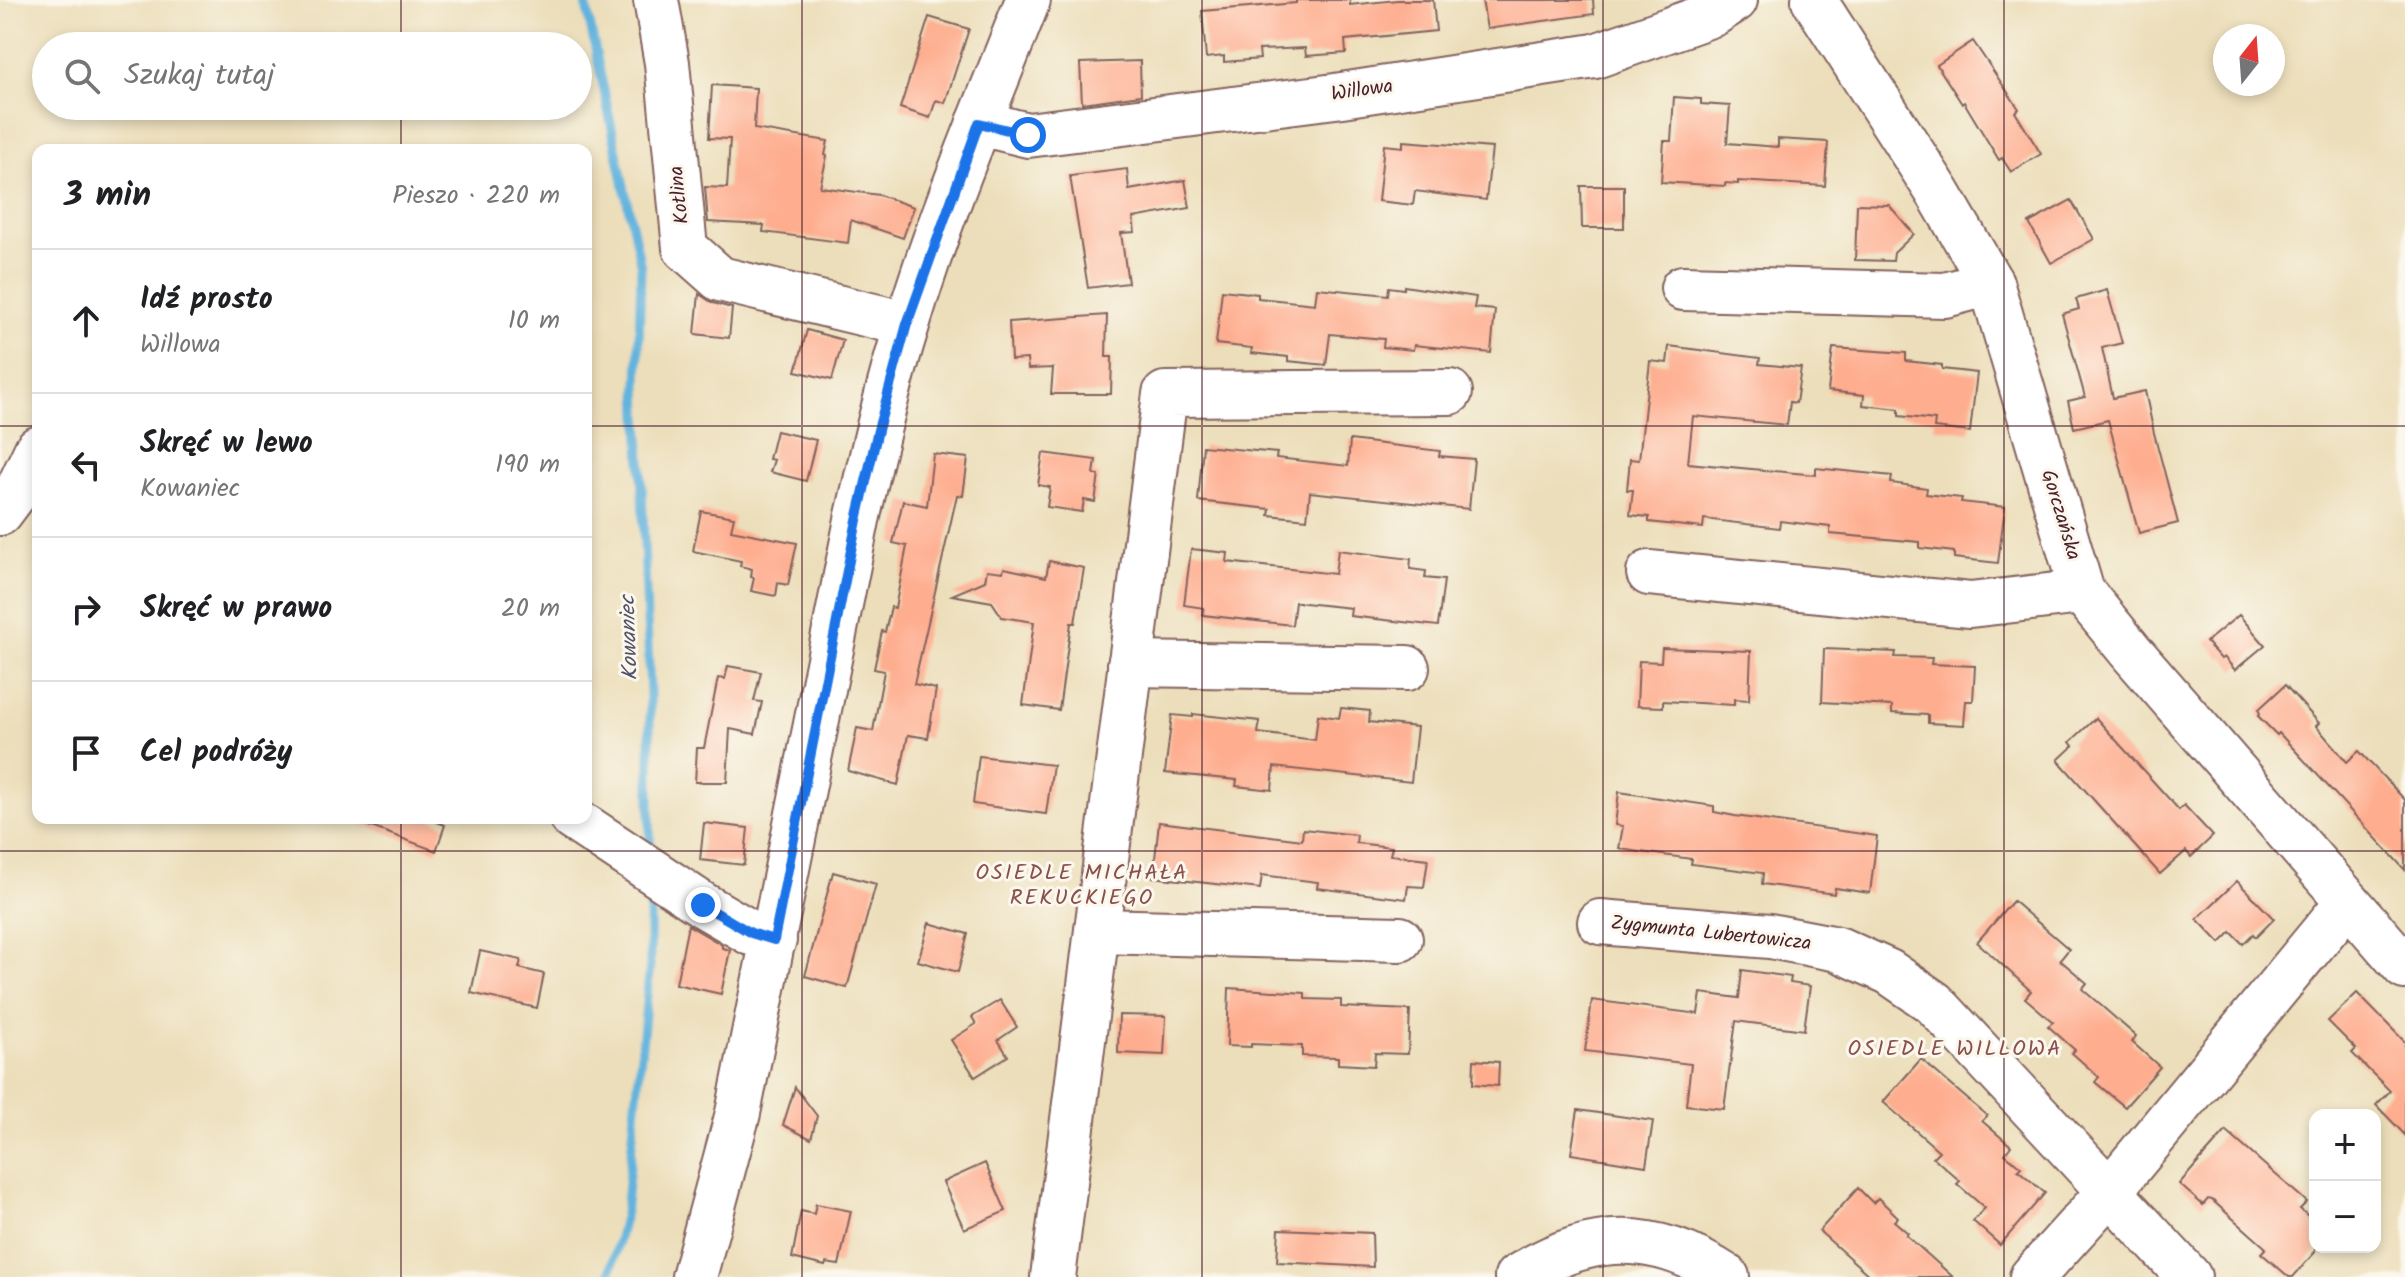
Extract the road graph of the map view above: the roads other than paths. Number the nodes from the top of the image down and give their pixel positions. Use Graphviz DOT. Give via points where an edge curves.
graph roads {
  1 [pos="656,0"];
  2 [pos="1028,0"];
  3 [pos="1735,0"];
  4 [pos="1814,0"];
  5 [pos="979,123"];
  6 [pos="1991,283"];
  7 [pos="1683,288"];
  8 [pos="907,324"];
  9 [pos="1450,392"];
  10 [pos="32,460"];
  11 [pos="0,513"];
  12 [pos="1649,573"];
  13 [pos="2082,592"];
  14 [pos="1130,664"];
  15 [pos="1407,668"];
  16 [pos="581,824"];
  17 [pos="2347,903"];
  18 [pos="1600,922"];
  19 [pos="1097,931"];
  20 [pos="1400,939"];
  21 [pos="774,940"];
  22 [pos="2405,967"];
  23 [pos="2108,1193"];
  24 [pos="694,1277"];
  25 [pos="1053,1277"];
  26 [pos="1517,1277"];
  27 [pos="1727,1277"];
  28 [pos="2032,1277"];
  29 [pos="2189,1277"];
  1 -- 8 [label="street, Kotlina" via="685,248 720,279"];
  2 -- 5 [label="street"];
  3 -- 5 [label="street, Willowa" via="1713,14 1595,56 1028,135"];
  4 -- 6 [label="street, Gorczańska"];
  5 -- 8 [label="street"];
  6 -- 7 [label="street" via="1945,295"];
  6 -- 13 [label="street, Gorczańska"];
  8 -- 21 [label="street" via="857,520"];
  9 -- 14 [label="street" via="1165,394"];
  10 -- 11 [label="street"];
  12 -- 13 [label="street" via="1970,605"];
  13 -- 17 [label="street, Gorczańska"];
  14 -- 15 [label="street"];
  14 -- 19 [label="street"];
  16 -- 21 [label="street" via="751,933"];
  17 -- 22 [label="street, Gorczańska"];
  17 -- 23 [label="street"];
  18 -- 23 [label="street, Zygmunta Lubertowicza" via="1770,936 1838,949 1889,972 1934,1003"];
  19 -- 20 [label="street"];
  19 -- 25 [label="street"];
  21 -- 24 [label="street" via="738,1113"];
  23 -- 28 [label="street"];
  23 -- 29 [label="street, Zygmunta Lubertowicza"];
  26 -- 27 [label="street" via="1568,1250 1629,1241 1662,1246"];
}
